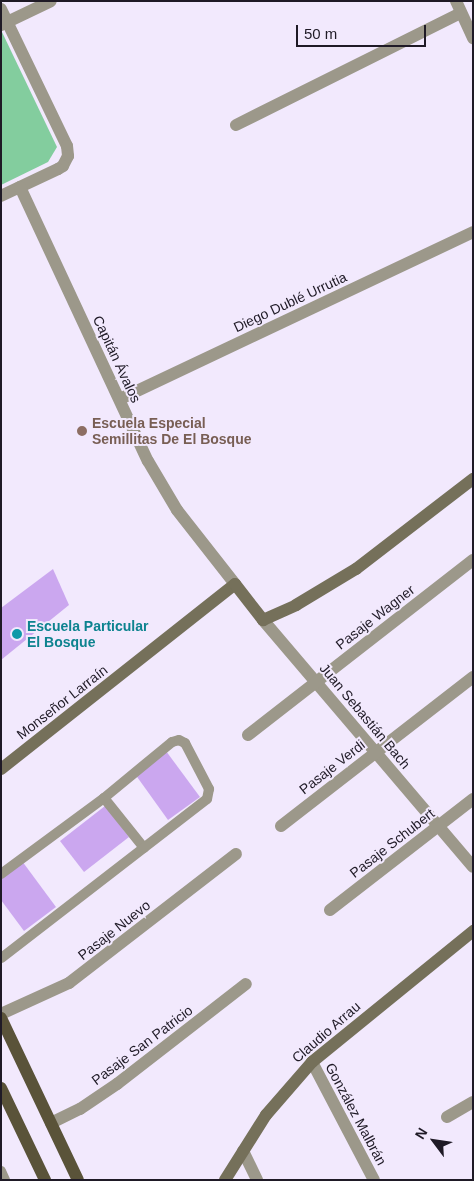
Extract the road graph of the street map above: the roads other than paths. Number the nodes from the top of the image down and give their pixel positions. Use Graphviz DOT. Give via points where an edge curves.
graph roads {
  1 [pos="51,1"];
  2 [pos="456,1"];
  3 [pos="1,9"];
  4 [pos="461,13"];
  5 [pos="4,24"];
  6 [pos="473,38"];
  7 [pos="236,126"];
  8 [pos="20,187"];
  9 [pos="1,196"];
  10 [pos="473,232"];
  11 [pos="120,399"];
  12 [pos="473,479"];
  13 [pos="473,560"];
  14 [pos="235,584"];
  15 [pos="264,620"];
  16 [pos="473,677"];
  17 [pos="316,682"];
  18 [pos="248,735"];
  19 [pos="376,752"];
  20 [pos="1,769"];
  21 [pos="104,798"];
  22 [pos="473,799"];
  23 [pos="281,826"];
  24 [pos="438,826"];
  25 [pos="144,848"];
  26 [pos="236,854"];
  27 [pos="473,867"];
  28 [pos="1,874"];
  29 [pos="330,910"];
  30 [pos="473,932"];
  31 [pos="1,958"];
  32 [pos="246,984"];
  33 [pos="1,1014"];
  34 [pos="1,1018"];
  35 [pos="312,1062"];
  36 [pos="1,1088"];
  37 [pos="473,1102"];
  38 [pos="447,1117"];
  39 [pos="51,1123"];
  40 [pos="243,1152"];
  41 [pos="1,1171"];
  42 [pos="5,1180"];
  43 [pos="45,1180"];
  44 [pos="78,1180"];
  45 [pos="225,1180"];
  46 [pos="257,1180"];
  47 [pos="374,1180"];
  1 -- 5 [label="street"];
  2 -- 4 [label="street"];
  3 -- 5 [label="street"];
  4 -- 6 [label="street"];
  4 -- 7 [label="street"];
  5 -- 8 [label="street" via="68,151 63,166"];
  8 -- 9 [label="street"];
  8 -- 11 [label="street, Capitán Ávalos"];
  10 -- 11 [label="street, Diego Dublé Urrutia"];
  11 -- 14 [label="street, Capitán Ávalos" via="162,486"];
  12 -- 15 [label="street" via="356,569"];
  13 -- 17 [label="street, Pasaje Wagner"];
  14 -- 15 [label="street, Juan Sebastián Bach"];
  14 -- 20 [label="street, Monseñor Larraín"];
  15 -- 17 [label="street, Juan Sebastián Bach"];
  16 -- 19 [label="street, Pasaje Verdi"];
  17 -- 18 [label="street, Pasaje Wagner"];
  17 -- 19 [label="street, Juan Sebastián Bach"];
  19 -- 23 [label="street, Pasaje Verdi"];
  19 -- 24 [label="street, Juan Sebastián Bach"];
  21 -- 25 [label="lane"];
  21 -- 25 [label="lane" via="172,742 179,740 185,743 209,789 209,796"];
  21 -- 28 [label="lane"];
  22 -- 24 [label="street, Pasaje Schubert"];
  24 -- 27 [label="street, Juan Sebastián Bach"];
  24 -- 29 [label="street, Pasaje Schubert"];
  25 -- 31 [label="lane"];
  26 -- 33 [label="street, Pasaje Nuevo" via="69,983"];
  30 -- 35 [label="street, Claudio Arrau"];
  32 -- 39 [label="street, Pasaje San Patricio" via="117,1084 80,1109"];
  34 -- 39 [label="main road"];
  35 -- 40 [label="street, Claudio Arrau" via="266,1115"];
  35 -- 47 [label="street, González Malbrán"];
  36 -- 43 [label="main road"];
  37 -- 38 [label="street"];
  39 -- 44 [label="main road"];
  40 -- 45 [label="street, Claudio Arrau"];
  40 -- 46 [label="street"];
  41 -- 42 [label="lane"];
}
